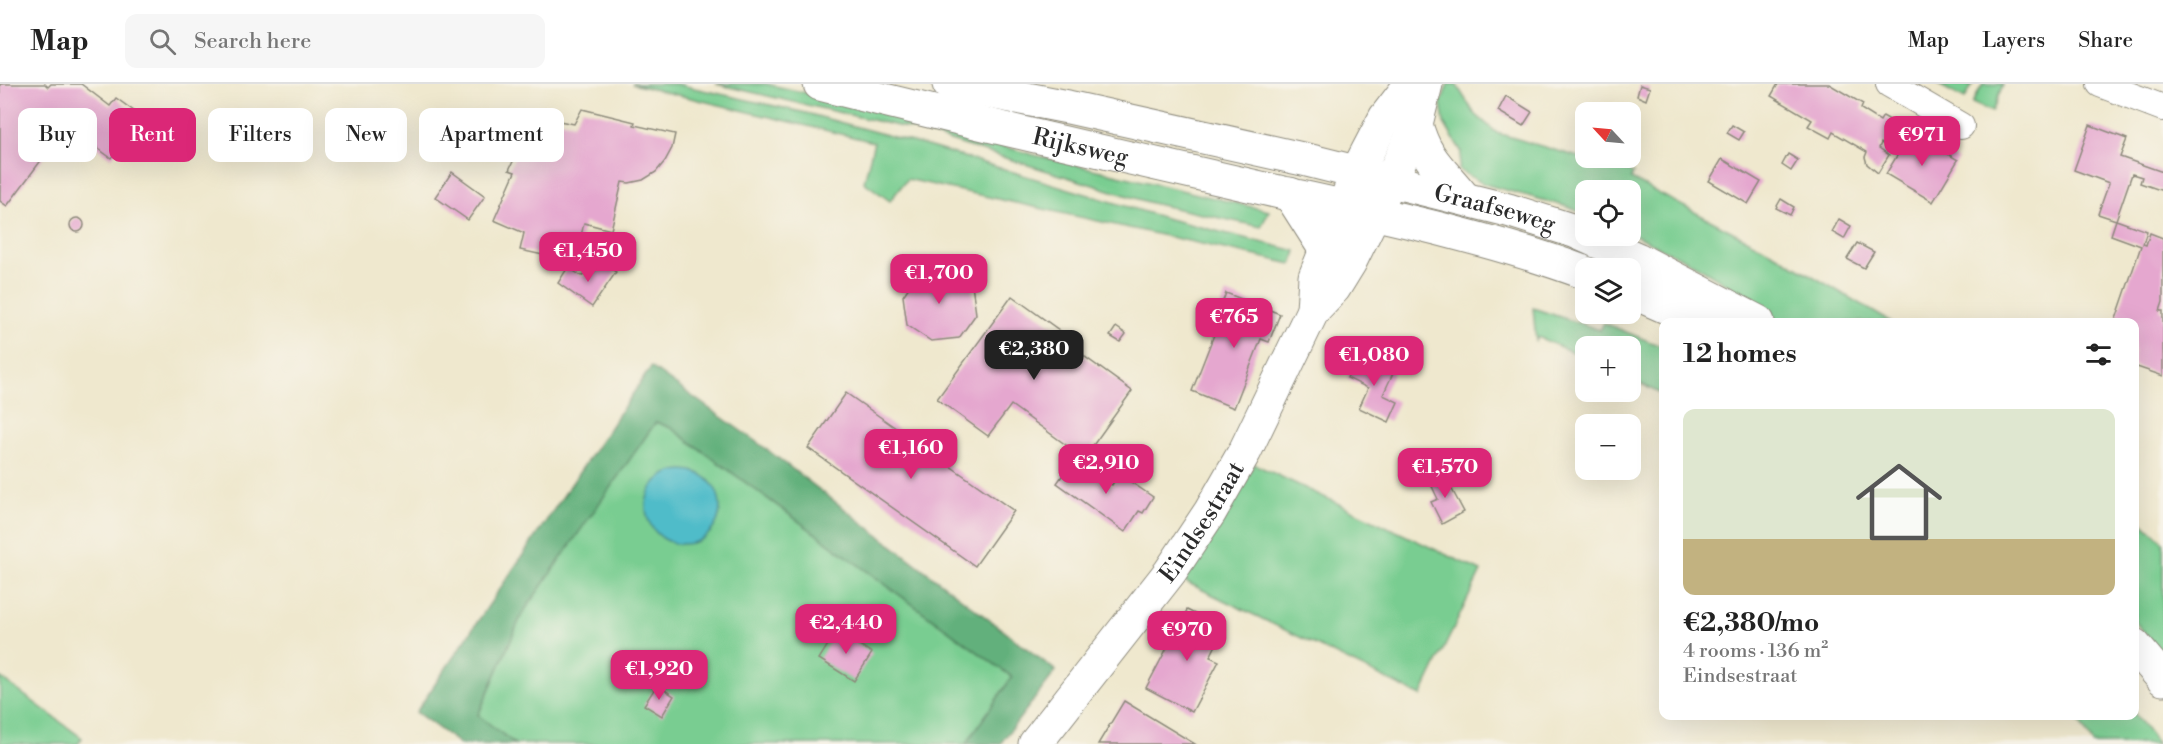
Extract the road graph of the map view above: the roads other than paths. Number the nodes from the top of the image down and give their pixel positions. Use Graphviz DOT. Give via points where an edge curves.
graph roads {
  1 [pos="820,84"];
  2 [pos="949,84"];
  3 [pos="1411,84"];
  4 [pos="1426,84"];
  5 [pos="1889,84"];
  6 [pos="2100,84"];
  7 [pos="2163,108"];
  8 [pos="1416,124"];
  9 [pos="1961,126"];
  10 [pos="1357,173"];
  11 [pos="1390,180"];
  12 [pos="1290,194"];
  13 [pos="1464,198"];
  14 [pos="1359,209"];
  15 [pos="1325,249"];
  16 [pos="1575,269"];
  17 [pos="1641,296"];
  18 [pos="1313,310"];
  19 [pos="1691,318"];
  20 [pos="1750,318"];
  21 [pos="2139,651"];
  22 [pos="2163,679"];
  23 [pos="1035,744"];
  1 -- 12 [label="main road, Rijksweg"];
  2 -- 10 [label="main road, Rijksweg"];
  3 -- 10 [label="main road" via="1380,126"];
  4 -- 8 [label="main road"];
  5 -- 9 [label="street"];
  6 -- 7 [label="street"];
  8 -- 11 [label="main road"];
  8 -- 13 [label="main road" via="1431,161"];
  10 -- 11 [label="main road, Rijksweg"];
  10 -- 14 [label="main road"];
  11 -- 13 [label="main road, Graafseweg"];
  11 -- 14 [label="main road"];
  12 -- 14 [label="main road, Rijksweg"];
  12 -- 15 [label="main road"];
  13 -- 20 [label="main road, Graafseweg" via="1574,231"];
  14 -- 15 [label="main road, Eindsestraat"];
  14 -- 16 [label="main road, Graafseweg" via="1540,256"];
  14 -- 18 [label="main road, Eindsestraat" via="1341,277"];
  15 -- 18 [label="main road, Eindsestraat" via="1315,277"];
  17 -- 19 [label="main road"];
  18 -- 23 [label="main road, Eindsestraat" via="1245,451 1210,512 1170,572"];
  21 -- 22 [label="main road"];
}
